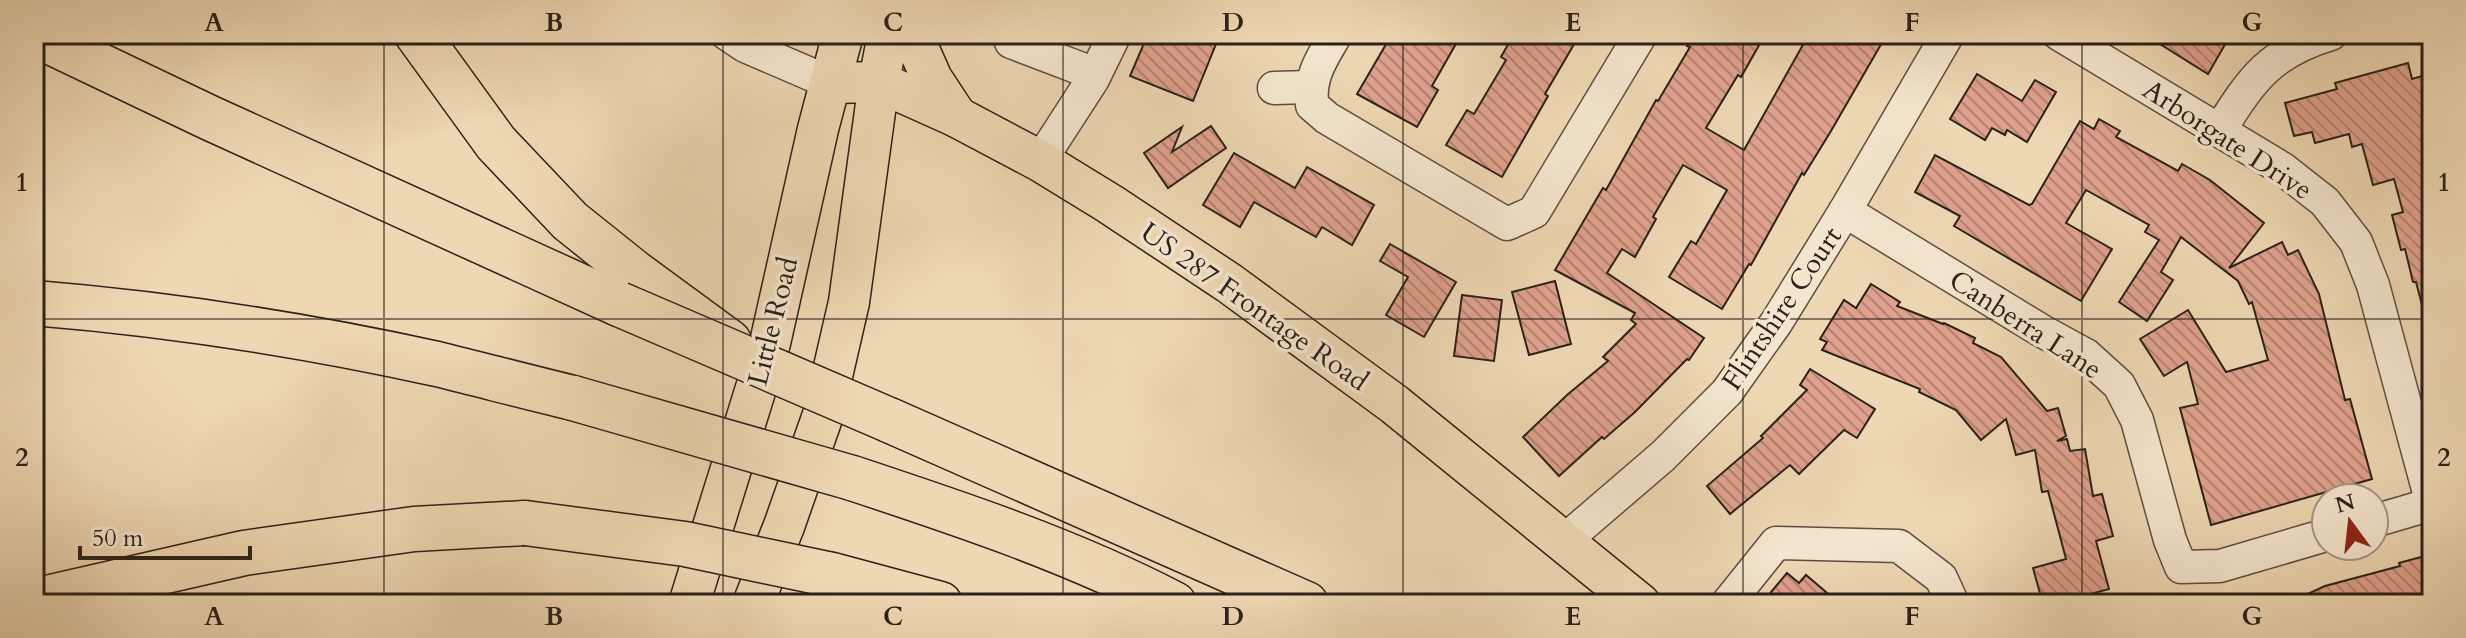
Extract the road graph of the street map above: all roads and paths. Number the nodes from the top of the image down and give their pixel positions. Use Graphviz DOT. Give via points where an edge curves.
graph roads {
  1 [pos="34,34"];
  2 [pos="417,34"];
  3 [pos="727,34"];
  4 [pos="843,34"];
  5 [pos="888,34"];
  6 [pos="912,34"];
  7 [pos="1008,34"];
  8 [pos="1115,34"];
  9 [pos="1336,34"];
  10 [pos="1641,34"];
  11 [pos="1948,34"];
  12 [pos="2059,34"];
  13 [pos="2331,34"];
  14 [pos="1095,74"];
  15 [pos="879,82"];
  16 [pos="831,83"];
  17 [pos="1310,87"];
  18 [pos="1274,88"];
  19 [pos="957,117"];
  20 [pos="2220,130"];
  21 [pos="1040,161"];
  22 [pos="1845,211"];
  23 [pos="627,289"];
  24 [pos="34,303"];
  25 [pos="2432,504"];
  26 [pos="2390,516"];
  27 [pos="2310,540"];
  28 [pos="1564,541"];
  29 [pos="34,601"];
  30 [pos="689,604"];
  31 [pos="753,604"];
  32 [pos="940,604"];
  33 [pos="1174,604"];
  34 [pos="1306,604"];
  35 [pos="1640,604"];
  36 [pos="1727,604"];
  37 [pos="1953,604"];
  1 -- 23 [label="highway" via="210,118"];
  2 -- 23 [label="highway" via="496,143"];
  3 -- 16 [label="street"];
  4 -- 16 [label="main road, Little Road"];
  5 -- 15 [label="main road"];
  6 -- 19 [label="main road"];
  7 -- 14 [label="street" via="1011,42"];
  8 -- 14 [label="street"];
  9 -- 17 [label="street"];
  10 -- 17 [label="street" via="1534,212 1507,224 1327,118 1312,105"];
  11 -- 22 [label="street, Flintshire Court"];
  12 -- 20 [label="street, Arborgate Drive"];
  13 -- 20 [label="street" via="2277,57 2246,87"];
  14 -- 21 [label="street"];
  15 -- 16 [label="main road, US 287 Frontage Road"];
  15 -- 19 [label="main road, US 287 Frontage Road"];
  15 -- 31 [label="main road" via="849,302 823,415"];
  16 -- 30 [label="main road, Little Road" via="770,343"];
  17 -- 18 [label="street"];
  19 -- 21 [label="main road, US 287 Frontage Road"];
  20 -- 25 [label="street, Arborgate Drive" via="2325,202 2356,242 2373,285"];
  21 -- 28 [label="main road, US 287 Frontage Road" via="1229,283 1394,404"];
  22 -- 27 [label="street, Canberra Lane" via="2086,355 2119,385 2137,420 2181,567 2220,566"];
  22 -- 28 [label="street, Flintshire Court" via="1727,392 1663,456"];
  23 -- 34 [label="highway, bridge" via="759,364"];
  24 -- 33 [label="highway, bridge" via="146,314 346,346 573,398 985,522"];
  25 -- 26 [label="street"];
  28 -- 35 [label="main road, US 287 Frontage Road"];
  29 -- 32 [label="highway, bridge" via="244,553 414,529 525,523 685,544"];
  36 -- 37 [label="street" via="1776,543 1899,546 1941,578"];
}
